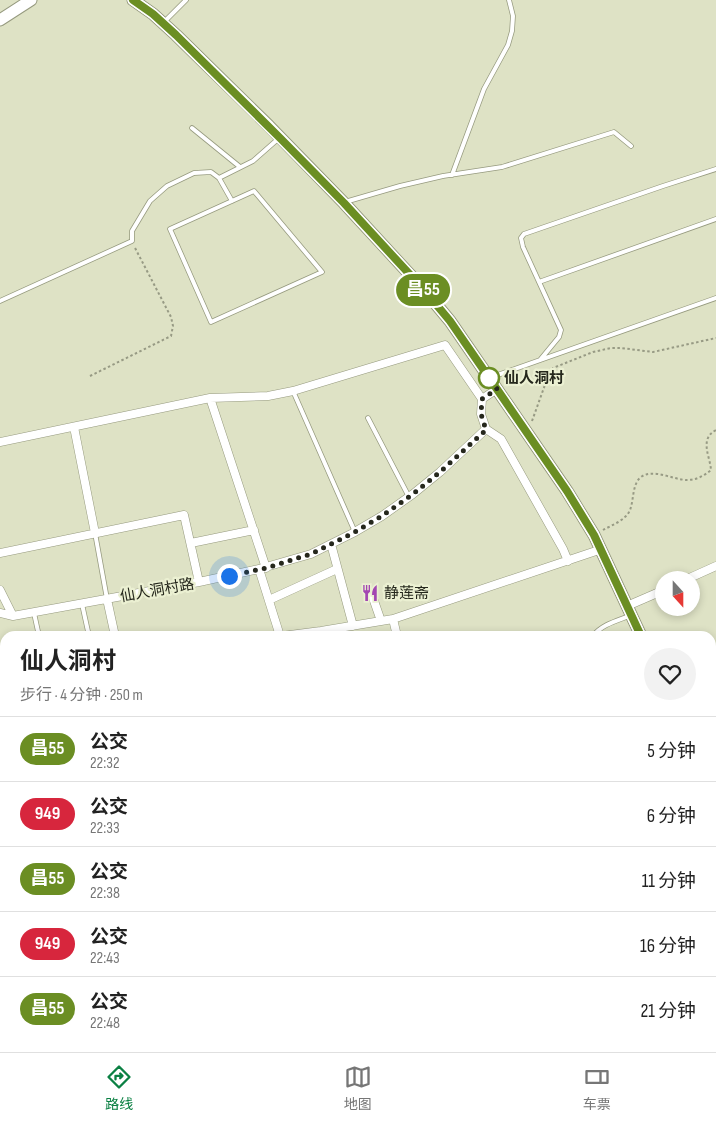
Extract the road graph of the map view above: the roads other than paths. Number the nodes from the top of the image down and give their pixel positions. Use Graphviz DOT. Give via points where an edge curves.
graph roads {
  1 [pos="31,0"];
  2 [pos="133,0"];
  3 [pos="186,0"];
  4 [pos="510,0"];
  5 [pos="0,20"];
  6 [pos="163,23"];
  7 [pos="192,128"];
  8 [pos="280,138"];
  9 [pos="631,146"];
  10 [pos="240,167"];
  11 [pos="716,169"];
  12 [pos="452,175"];
  13 [pos="219,178"];
  14 [pos="232,201"];
  15 [pos="344,203"];
  16 [pos="716,219"];
  17 [pos="539,282"];
  18 [pos="716,298"];
  19 [pos="0,301"];
  20 [pos="540,360"];
  21 [pos="489,378"];
  22 [pos="497,389"];
  23 [pos="293,391"];
  24 [pos="210,398"];
  25 [pos="482,399"];
  26 [pos="368,418"];
  27 [pos="74,427"];
  28 [pos="486,430"];
  29 [pos="0,442"];
  30 [pos="409,497"];
  31 [pos="254,530"];
  32 [pos="356,532"];
  33 [pos="95,533"];
  34 [pos="191,543"];
  35 [pos="331,544"];
  36 [pos="602,549"];
  37 [pos="0,553"];
  38 [pos="568,561"];
  39 [pos="716,566"];
  40 [pos="263,568"];
  41 [pos="337,569"];
  42 [pos="700,573"];
  43 [pos="200,582"];
  44 [pos="0,590"];
  45 [pos="372,595"];
  46 [pos="655,595"];
  47 [pos="107,599"];
  48 [pos="269,600"];
  49 [pos="82,604"];
  50 [pos="629,611"];
  51 [pos="34,612"];
  52 [pos="0,613"];
  53 [pos="13,616"];
  54 [pos="393,619"];
  55 [pos="380,621"];
  56 [pos="353,626"];
  57 [pos="38,631"];
  58 [pos="88,631"];
  59 [pos="115,631"];
  60 [pos="279,631"];
  61 [pos="317,631"];
  62 [pos="396,631"];
  63 [pos="597,631"];
  64 [pos="639,631"];
  1 -- 5 [label="street"];
  2 -- 6 [label="street"];
  3 -- 6 [label="lane"];
  4 -- 12 [label="lane" via="513,16 508,45 484,88"];
  6 -- 8 [label="street"];
  7 -- 10 [label="lane"];
  8 -- 10 [label="lane"];
  8 -- 15 [label="street"];
  9 -- 12 [label="lane" via="614,132 502,167"];
  10 -- 13 [label="lane"];
  11 -- 17 [label="lane" via="524,234 521,238 523,246"];
  12 -- 15 [label="lane"];
  13 -- 14 [label="lane"];
  13 -- 19 [label="lane" via="211,172 194,173 167,186 150,201 132,231 132,242"];
  14 -- 14 [label="lane" via="170,229 212,322 322,272 254,191"];
  15 -- 21 [label="street" via="450,321"];
  16 -- 17 [label="lane"];
  17 -- 20 [label="lane" via="561,330"];
  18 -- 20 [label="lane"];
  20 -- 21 [label="lane"];
  21 -- 22 [label="street"];
  22 -- 25 [label="street"];
  22 -- 36 [label="street" via="567,491"];
  23 -- 24 [label="street" via="268,396"];
  23 -- 25 [label="street" via="445,345"];
  23 -- 32 [label="lane"];
  24 -- 27 [label="street"];
  24 -- 31 [label="street"];
  25 -- 28 [label="street" via="481,414"];
  26 -- 30 [label="lane"];
  27 -- 29 [label="street"];
  27 -- 33 [label="street"];
  28 -- 30 [label="street, 仙人洞村路"];
  28 -- 38 [label="street" via="501,439"];
  30 -- 32 [label="street, 仙人洞村路"];
  31 -- 34 [label="street"];
  31 -- 40 [label="street"];
  32 -- 35 [label="street, 仙人洞村路"];
  33 -- 34 [label="street" via="184,515"];
  33 -- 37 [label="street"];
  33 -- 47 [label="lane"];
  34 -- 43 [label="street"];
  35 -- 40 [label="street, 仙人洞村路" via="311,554"];
  35 -- 41 [label="street"];
  36 -- 38 [label="street"];
  36 -- 50 [label="street"];
  38 -- 54 [label="street"];
  39 -- 42 [label="street"];
  40 -- 43 [label="street, 仙人洞村路"];
  40 -- 48 [label="street"];
  41 -- 48 [label="street"];
  41 -- 56 [label="street"];
  43 -- 47 [label="street, 仙人洞村路"];
  44 -- 53 [label="street"];
  45 -- 55 [label="street"];
  46 -- 50 [label="street"];
  47 -- 49 [label="street, 仙人洞村路"];
  47 -- 59 [label="street"];
  48 -- 60 [label="street"];
  49 -- 51 [label="street, 仙人洞村路"];
  49 -- 58 [label="lane"];
  50 -- 63 [label="lane"];
  50 -- 64 [label="street"];
  51 -- 53 [label="street, 仙人洞村路"];
  51 -- 57 [label="lane"];
  52 -- 53 [label="street"];
  54 -- 55 [label="street"];
  54 -- 62 [label="street"];
  55 -- 56 [label="street"];
  56 -- 61 [label="street"];
}
